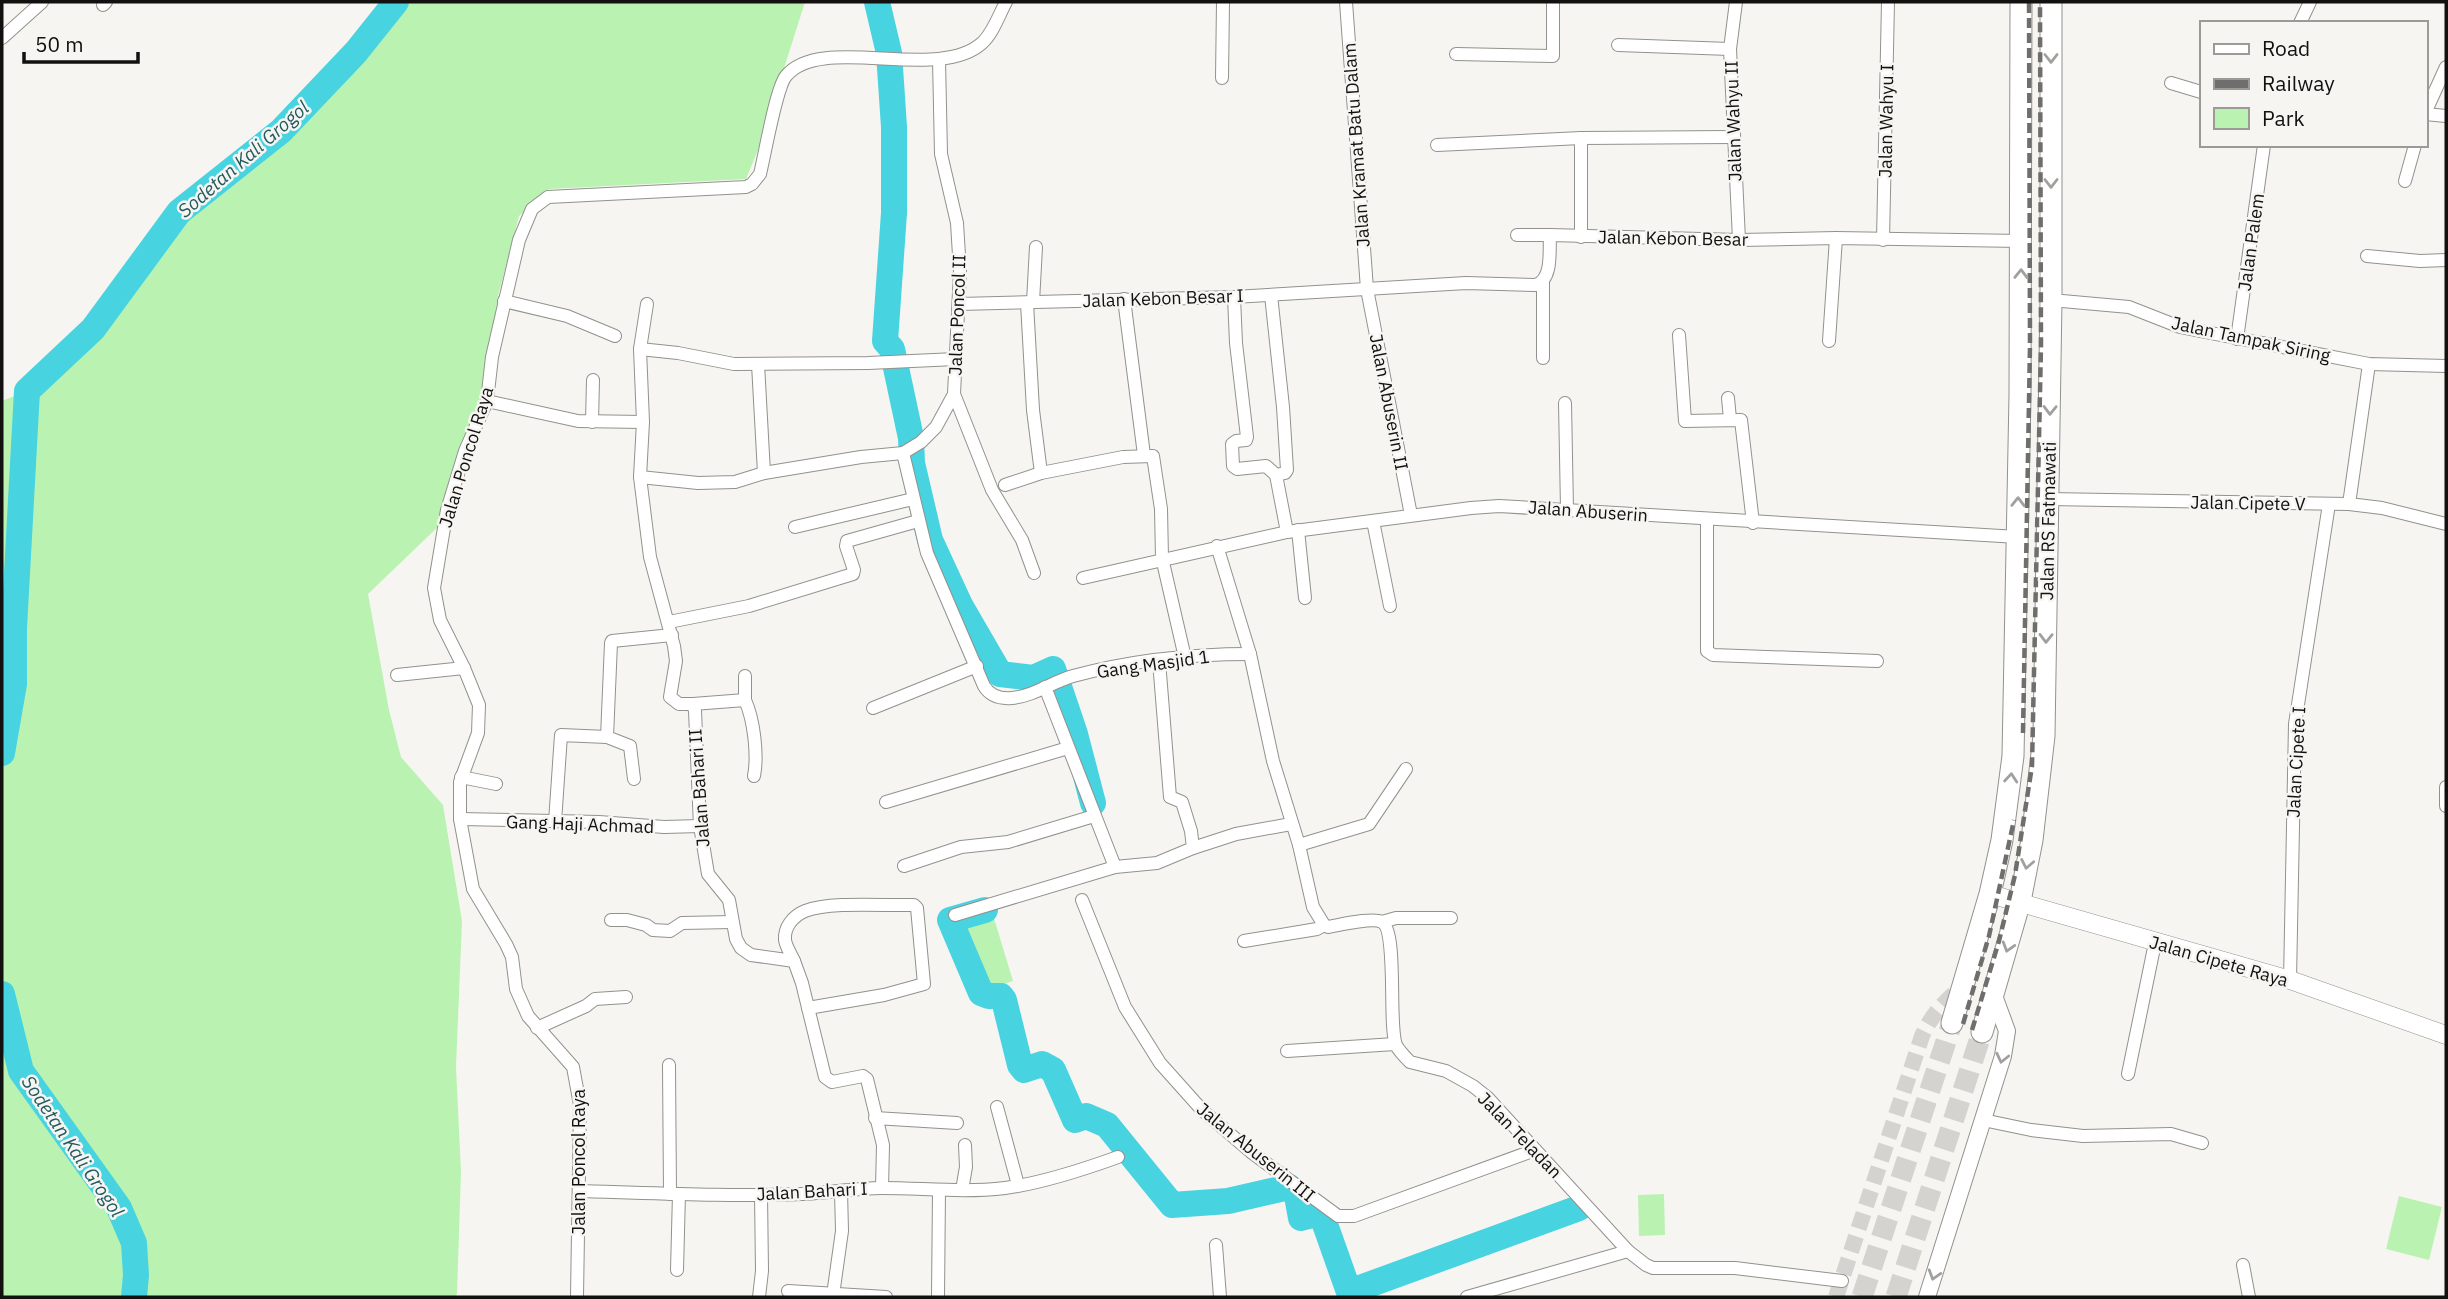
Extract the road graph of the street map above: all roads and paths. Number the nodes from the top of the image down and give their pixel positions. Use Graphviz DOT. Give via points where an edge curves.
graph roads {
  1 [pos="41,2"];
  2 [pos="1006,2"];
  3 [pos="1223,2"];
  4 [pos="1346,2"];
  5 [pos="1553,2"];
  6 [pos="1736,2"];
  7 [pos="1888,2"];
  8 [pos="2021,2"];
  9 [pos="2051,2"];
  10 [pos="2310,2"];
  11 [pos="2301,21"];
  12 [pos="2,38"];
  13 [pos="1618,45"];
  14 [pos="1730,49"];
  15 [pos="1456,54"];
  16 [pos="939,60"];
  17 [pos="2446,67"];
  18 [pos="1222,78"];
  19 [pos="2171,83"];
  20 [pos="2051,90"];
  21 [pos="2200,92"];
  22 [pos="2022,102"];
  23 [pos="2427,109"];
  24 [pos="2427,113"];
  25 [pos="2051,115"];
  26 [pos="2446,116"];
  27 [pos="1732,136"];
  28 [pos="1581,138"];
  29 [pos="1437,145"];
  30 [pos="2264,147"];
  31 [pos="2414,147"];
  32 [pos="2405,181"];
  33 [pos="1517,234"];
  34 [pos="1550,235"];
  35 [pos="1581,237"];
  36 [pos="1836,238"];
  37 [pos="1739,240"];
  38 [pos="1883,240"];
  39 [pos="2021,241"];
  40 [pos="1036,247"];
  41 [pos="2367,256"];
  42 [pos="2446,260"];
  43 [pos="1543,282"];
  44 [pos="1367,289"];
  45 [pos="1271,295"];
  46 [pos="1234,297"];
  47 [pos="1124,299"];
  48 [pos="2051,300"];
  49 [pos="504,301"];
  50 [pos="1030,303"];
  51 [pos="647,304"];
  52 [pos="959,304"];
  53 [pos="1679,335"];
  54 [pos="615,336"];
  55 [pos="2237,340"];
  56 [pos="1829,341"];
  57 [pos="640,349"];
  58 [pos="1543,358"];
  59 [pos="956,359"];
  60 [pos="758,364"];
  61 [pos="2369,364"];
  62 [pos="2446,366"];
  63 [pos="593,380"];
  64 [pos="954,394"];
  65 [pos="1728,398"];
  66 [pos="487,401"];
  67 [pos="1564,402"];
  68 [pos="1730,419"];
  69 [pos="592,422"];
  70 [pos="643,422"];
  71 [pos="909,450"];
  72 [pos="1143,455"];
  73 [pos="764,473"];
  74 [pos="1041,473"];
  75 [pos="1276,475"];
  76 [pos="640,477"];
  77 [pos="1005,485"];
  78 [pos="913,499"];
  79 [pos="2048,499"];
  80 [pos="2349,504"];
  81 [pos="2329,505"];
  82 [pos="1567,509"];
  83 [pos="1411,515"];
  84 [pos="1707,519"];
  85 [pos="919,520"];
  86 [pos="1373,521"];
  87 [pos="1753,523"];
  88 [pos="2446,524"];
  89 [pos="795,527"];
  90 [pos="1292,531"];
  91 [pos="2018,537"];
  92 [pos="1217,546"];
  93 [pos="1162,558"];
  94 [pos="1034,573"];
  95 [pos="1083,578"];
  96 [pos="1305,598"];
  97 [pos="1390,606"];
  98 [pos="671,629"];
  99 [pos="1183,649"];
  100 [pos="1250,654"];
  101 [pos="1877,660"];
  102 [pos="1159,661"];
  103 [pos="977,666"];
  104 [pos="464,668"];
  105 [pos="397,675"];
  106 [pos="745,676"];
  107 [pos="1050,685"];
  108 [pos="745,700"];
  109 [pos="693,705"];
  110 [pos="873,708"];
  111 [pos="607,737"];
  112 [pos="1068,748"];
  113 [pos="1406,769"];
  114 [pos="754,776"];
  115 [pos="461,777"];
  116 [pos="634,779"];
  117 [pos="496,784"];
  118 [pos="2446,787"];
  119 [pos="886,803"];
  120 [pos="2446,806"];
  121 [pos="1094,816"];
  122 [pos="460,819"];
  123 [pos="555,822"];
  124 [pos="1291,824"];
  125 [pos="700,827"];
  126 [pos="1299,845"];
  127 [pos="1193,848"];
  128 [pos="904,866"];
  129 [pos="1118,866"];
  130 [pos="1990,894"];
  131 [pos="1082,900"];
  132 [pos="2020,901"];
  133 [pos="955,915"];
  134 [pos="1451,918"];
  135 [pos="611,920"];
  136 [pos="732,922"];
  137 [pos="1382,922"];
  138 [pos="1324,925"];
  139 [pos="1244,941"];
  140 [pos="2155,943"];
  141 [pos="794,961"];
  142 [pos="2290,980"];
  143 [pos="1993,993"];
  144 [pos="626,996"];
  145 [pos="808,1008"];
  146 [pos="1952,1023"];
  147 [pos="537,1028"];
  148 [pos="1982,1032"];
  149 [pos="2446,1035"];
  150 [pos="1395,1044"];
  151 [pos="1287,1051"];
  152 [pos="669,1065"];
  153 [pos="2128,1074"];
  154 [pos="997,1107"];
  155 [pos="875,1118"];
  156 [pos="1983,1120"];
  157 [pos="957,1123"];
  158 [pos="2202,1143"];
  159 [pos="965,1145"];
  160 [pos="1535,1150"];
  161 [pos="1118,1157"];
  162 [pos="1018,1185"];
  163 [pos="882,1188"];
  164 [pos="962,1190"];
  165 [pos="579,1191"];
  166 [pos="841,1191"];
  167 [pos="939,1191"];
  168 [pos="674,1194"];
  169 [pos="761,1194"];
  170 [pos="1216,1245"];
  171 [pos="1628,1251"];
  172 [pos="2244,1265"];
  173 [pos="677,1270"];
  174 [pos="1842,1281"];
  175 [pos="788,1290"];
  176 [pos="833,1295"];
  177 [pos="577,1297"];
  178 [pos="759,1297"];
  179 [pos="886,1297"];
  180 [pos="938,1297"];
  181 [pos="1220,1297"];
  182 [pos="1467,1297"];
  183 [pos="1927,1297"];
  184 [pos="2249,1297"];
  1 -- 12 [label="street"];
  2 -- 16 [label="street, Jalan Poncol Raya" via="983,42"];
  3 -- 18 [label="street"];
  4 -- 44 [label="street, Jalan Kramat Batu Dalam"];
  5 -- 15 [label="street" via="1553,56"];
  6 -- 14 [label="street, Jalan Wahyu II"];
  7 -- 38 [label="street, Jalan Wahyu I"];
  8 -- 22 [label="main road, Jalan RS Fatmawati"];
  9 -- 20 [label="main road, Jalan RS Fatmawati, one-way"];
  10 -- 11 [label="street"];
  13 -- 14 [label="street"];
  14 -- 27 [label="street, Jalan Wahyu II"];
  16 -- 49 [label="street, Jalan Poncol Raya" via="827,58 786,76 760,174 746,187 540,201 524,222"];
  16 -- 52 [label="street, Jalan Poncol II" via="941,154 958,234"];
  17 -- 23 [label="street"];
  19 -- 21 [label="street"];
  20 -- 22 [label="main road"];
  20 -- 25 [label="main road, Jalan RS Fatmawati"];
  22 -- 25 [label="main road"];
  22 -- 39 [label="main road, Jalan RS Fatmawati"];
  24 -- 26 [label="street"];
  25 -- 48 [label="main road, Jalan RS Fatmawati, one-way"];
  27 -- 28 [label="street"];
  27 -- 37 [label="street, Jalan Wahyu II"];
  28 -- 29 [label="street"];
  28 -- 35 [label="street"];
  30 -- 55 [label="street, Jalan Palem"];
  31 -- 32 [label="street"];
  33 -- 34 [label="street, Jalan Kebon Besar"];
  34 -- 35 [label="street, Jalan Kebon Besar"];
  34 -- 43 [label="street"];
  35 -- 37 [label="street, Jalan Kebon Besar"];
  36 -- 37 [label="street, Jalan Kebon Besar"];
  36 -- 38 [label="street, Jalan Kebon Besar"];
  36 -- 56 [label="street"];
  38 -- 39 [label="street, Jalan Kebon Besar"];
  91 -- 39 [label="main road, Jalan RS Fatmawati, one-way"];
  40 -- 50 [label="street"];
  41 -- 42 [label="street"];
  43 -- 44 [label="street"];
  43 -- 58 [label="street"];
  44 -- 45 [label="street, Jalan Kebon Besar I"];
  44 -- 83 [label="street, Jalan Abuserin II"];
  45 -- 46 [label="street, Jalan Kebon Besar I"];
  45 -- 75 [label="street" via="1287,470"];
  46 -- 47 [label="street, Jalan Kebon Besar I"];
  46 -- 75 [label="street" via="1247,438 1233,442 1233,466 1266,466"];
  47 -- 50 [label="street, Jalan Kebon Besar I"];
  47 -- 72 [label="street"];
  48 -- 55 [label="street, Jalan Tampak Siring" via="2129,307 2170,324"];
  48 -- 79 [label="main road, Jalan RS Fatmawati, one-way"];
  49 -- 54 [label="street" via="566,316"];
  49 -- 66 [label="street, Jalan Poncol Raya"];
  50 -- 52 [label="street, Jalan Kebon Besar I"];
  50 -- 74 [label="street" via="1033,410"];
  51 -- 57 [label="street, Jalan Bahari II"];
  52 -- 59 [label="street, Jalan Poncol II"];
  53 -- 68 [label="street" via="1685,421"];
  55 -- 61 [label="street, Jalan Tampak Siring"];
  57 -- 60 [label="street"];
  57 -- 70 [label="street, Jalan Bahari II"];
  59 -- 60 [label="street"];
  59 -- 64 [label="street, Jalan Poncol II"];
  60 -- 73 [label="street"];
  61 -- 62 [label="street, Jalan Tampak Siring"];
  61 -- 80 [label="street"];
  63 -- 69 [label="street"];
  64 -- 71 [label="street, Jalan Poncol II" via="936,427"];
  64 -- 94 [label="street" via="992,490 1022,540"];
  65 -- 68 [label="street"];
  66 -- 69 [label="street"];
  66 -- 104 [label="street, Jalan Poncol Raya" via="447,510 434,588 440,620"];
  67 -- 82 [label="street"];
  68 -- 87 [label="street" via="1741,420"];
  69 -- 70 [label="street"];
  70 -- 76 [label="street, Jalan Bahari II"];
  71 -- 73 [label="street"];
  71 -- 78 [label="street, Gang Masjid 1"];
  72 -- 74 [label="street"];
  72 -- 93 [label="street" via="1155,459"];
  73 -- 76 [label="street" via="735,482"];
  74 -- 77 [label="street"];
  75 -- 90 [label="street"];
  76 -- 98 [label="street, Jalan Bahari II" via="650,557"];
  78 -- 85 [label="street, Gang Masjid 1"];
  78 -- 89 [label="street"];
  79 -- 81 [label="street, Jalan Cipete V"];
  79 -- 132 [label="main road, Jalan RS Fatmawati, one-way" via="2044,736"];
  80 -- 81 [label="street, Jalan Cipete V"];
  80 -- 88 [label="street, Jalan Cipete V"];
  81 -- 142 [label="street, Jalan Cipete I" via="2295,724"];
  82 -- 83 [label="street, Jalan Abuserin" via="1499,506"];
  82 -- 84 [label="street, Jalan Abuserin"];
  83 -- 86 [label="street, Jalan Abuserin"];
  84 -- 87 [label="street, Jalan Abuserin"];
  84 -- 101 [label="street" via="1707,651 1713,655"];
  85 -- 98 [label="street" via="847,541 853,574"];
  85 -- 103 [label="street, Gang Masjid 1" via="927,553"];
  86 -- 90 [label="street, Jalan Abuserin"];
  86 -- 97 [label="street"];
  87 -- 91 [label="street, Jalan Abuserin"];
  90 -- 92 [label="street, Jalan Abuserin"];
  90 -- 96 [label="street"];
  130 -- 91 [label="main road, Jalan RS Fatmawati, one-way" via="2013,756"];
  92 -- 93 [label="street, Jalan Abuserin"];
  92 -- 100 [label="street"];
  93 -- 95 [label="street, Jalan Abuserin"];
  93 -- 99 [label="street"];
  98 -- 109 [label="street, Jalan Bahari II" via="676,661 670,697 679,704"];
  98 -- 111 [label="street" via="612,641"];
  100 -- 102 [label="street, Gang Masjid 1"];
  100 -- 124 [label="street"];
  102 -- 107 [label="street, Gang Masjid 1" via="1072,676"];
  102 -- 127 [label="street" via="1170,797 1182,802"];
  103 -- 107 [label="street, Gang Masjid 1" via="988,691 1002,698"];
  103 -- 110 [label="street"];
  104 -- 105 [label="street"];
  104 -- 115 [label="street, Jalan Poncol Raya" via="477,696 479,725"];
  106 -- 108 [label="street"];
  107 -- 112 [label="street"];
  108 -- 109 [label="street"];
  108 -- 114 [label="street" via="755,746"];
  109 -- 125 [label="street, Jalan Bahari II"];
  111 -- 116 [label="street" via="630,746"];
  111 -- 123 [label="street" via="561,735"];
  112 -- 119 [label="street"];
  112 -- 121 [label="street"];
  113 -- 126 [label="street" via="1369,824"];
  115 -- 117 [label="street"];
  115 -- 122 [label="street, Jalan Poncol Raya"];
  118 -- 120 [label="street"];
  121 -- 128 [label="street" via="1008,842 961,847"];
  121 -- 129 [label="street"];
  122 -- 123 [label="street, Gang Haji Achmad"];
  122 -- 147 [label="street, Jalan Poncol Raya" via="473,889 501,933 512,957 516,989"];
  123 -- 125 [label="street, Gang Haji Achmad"];
  124 -- 126 [label="street"];
  124 -- 127 [label="street"];
  125 -- 136 [label="street, Jalan Bahari II" via="708,874 729,900"];
  126 -- 138 [label="street" via="1313,907"];
  127 -- 129 [label="street" via="1157,863"];
  129 -- 133 [label="street"];
  130 -- 132 [label="main road, Jalan Cipete Raya"];
  130 -- 146 [label="main road, Jalan RS Fatmawati"];
  131 -- 160 [label="street, Jalan Abuserin III" via="1125,1007 1167,1071 1202,1110 1251,1152 1338,1216 1354,1216"];
  132 -- 140 [label="main road, Jalan Cipete Raya"];
  132 -- 143 [label="main road, Jalan RS Fatmawati, one-way"];
  134 -- 137 [label="street"];
  135 -- 136 [label="street" via="670,931 682,923"];
  136 -- 141 [label="street, Jalan Bahari II" via="736,939 746,952"];
  137 -- 138 [label="street"];
  137 -- 150 [label="street" via="1389,938"];
  138 -- 139 [label="street"];
  140 -- 142 [label="main road, Jalan Cipete Raya"];
  140 -- 153 [label="street"];
  141 -- 145 [label="street"];
  141 -- 145 [label="street" via="786,934 790,922 803,912 831,907 917,908 924,984"];
  142 -- 149 [label="main road, Jalan Cipete Raya"];
  143 -- 148 [label="main road, Jalan RS Fatmawati"];
  143 -- 156 [label="street, one-way" via="2007,1031"];
  144 -- 147 [label="street" via="595,999"];
  145 -- 155 [label="street" via="825,1077 832,1082 865,1077"];
  147 -- 165 [label="street, Jalan Poncol Raya" via="576,1073"];
  150 -- 151 [label="street"];
  150 -- 160 [label="street, Jalan Teladan" via="1410,1062 1446,1071 1473,1086"];
  152 -- 168 [label="street"];
  154 -- 162 [label="street"];
  155 -- 157 [label="street"];
  155 -- 163 [label="street" via="884,1153"];
  156 -- 158 [label="street" via="2083,1136 2171,1134"];
  156 -- 183 [label="street, one-way"];
  159 -- 164 [label="street"];
  160 -- 171 [label="street, Jalan Teladan"];
  161 -- 162 [label="street, Jalan Bahari I"];
  162 -- 164 [label="street, Jalan Bahari I"];
  163 -- 166 [label="street, Jalan Bahari I"];
  163 -- 167 [label="street, Jalan Bahari I"];
  164 -- 167 [label="street, Jalan Bahari I"];
  165 -- 168 [label="street, Jalan Bahari I"];
  165 -- 177 [label="street, Jalan Poncol Raya"];
  166 -- 169 [label="street, Jalan Bahari I"];
  166 -- 176 [label="street" via="842,1231"];
  167 -- 180 [label="street"];
  168 -- 169 [label="street, Jalan Bahari I"];
  168 -- 173 [label="street"];
  169 -- 178 [label="street"];
  170 -- 181 [label="street"];
  171 -- 174 [label="street, Jalan Teladan" via="1653,1268 1735,1268"];
  171 -- 182 [label="street"];
  172 -- 184 [label="street"];
  175 -- 176 [label="street"];
  176 -- 179 [label="street"];
}
